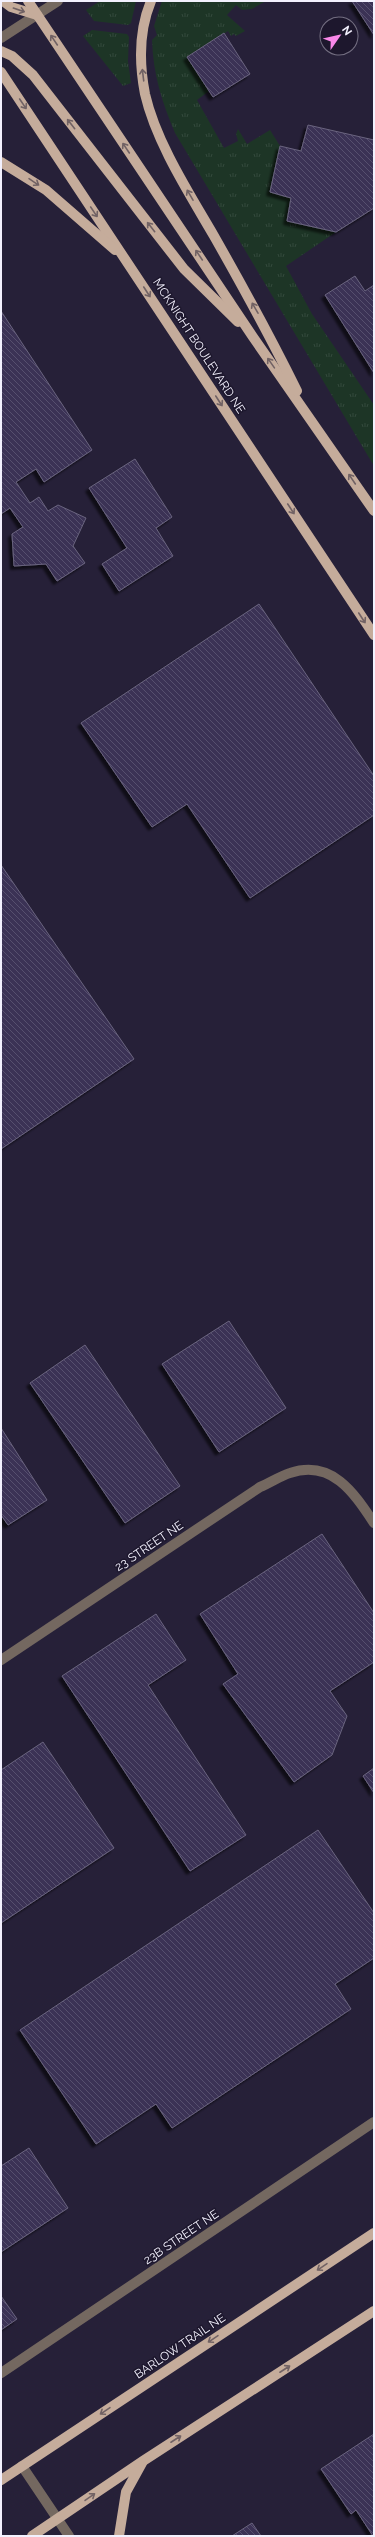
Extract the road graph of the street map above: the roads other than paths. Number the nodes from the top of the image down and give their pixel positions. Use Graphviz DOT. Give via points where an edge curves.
graph roads {
  1 [pos="3,1"];
  2 [pos="28,1"];
  3 [pos="58,1"];
  4 [pos="151,1"];
  5 [pos="37,15"];
  6 [pos="1,38"];
  7 [pos="1,52"];
  8 [pos="1,72"];
  9 [pos="1,162"];
  10 [pos="126,260"];
  11 [pos="253,337"];
  12 [pos="310,418"];
  13 [pos="374,511"];
  14 [pos="374,635"];
  15 [pos="374,1523"];
  16 [pos="1,1660"];
  17 [pos="374,2122"];
  18 [pos="374,2232"];
  19 [pos="374,2311"];
  20 [pos="1,2373"];
  21 [pos="143,2460"];
  22 [pos="22,2466"];
  23 [pos="1,2480"];
  24 [pos="58,2519"];
  25 [pos="32,2536"];
  26 [pos="69,2536"];
  27 [pos="119,2536"];
  1 -- 5 [label="main road, one-way" via="11,7"];
  2 -- 5 [label="main road"];
  3 -- 5 [label="street"];
  12 -- 4 [label="main road, one-way" via="265,324 186,187 156,126 145,94 141,62 142,32"];
  5 -- 6 [label="street"];
  11 -- 5 [label="main road, one-way"];
  11 -- 7 [label="main road, one-way" via="184,269 33,75 12,56"];
  8 -- 10 [label="main road, MCKNIGHT BOULEVARD NE, one-way"];
  9 -- 10 [label="main road, one-way" via="46,190"];
  10 -- 14 [label="main road, MCKNIGHT BOULEVARD NE, one-way"];
  12 -- 11 [label="main road, one-way"];
  13 -- 12 [label="main road, one-way"];
  15 -- 16 [label="street, 23 STREET NE" via="344,1483 318,1469 291,1473 260,1487"];
  17 -- 20 [label="street, 23B STREET NE"];
  18 -- 22 [label="main road, BARLOW TRAIL NE, one-way"];
  21 -- 19 [label="main road, one-way"];
  24 -- 21 [label="main road, one-way"];
  21 -- 27 [label="main road" via="126,2492"];
  22 -- 23 [label="main road, BARLOW TRAIL NE"];
  22 -- 24 [label="street"];
  24 -- 25 [label="main road"];
  24 -- 26 [label="street"];
}
